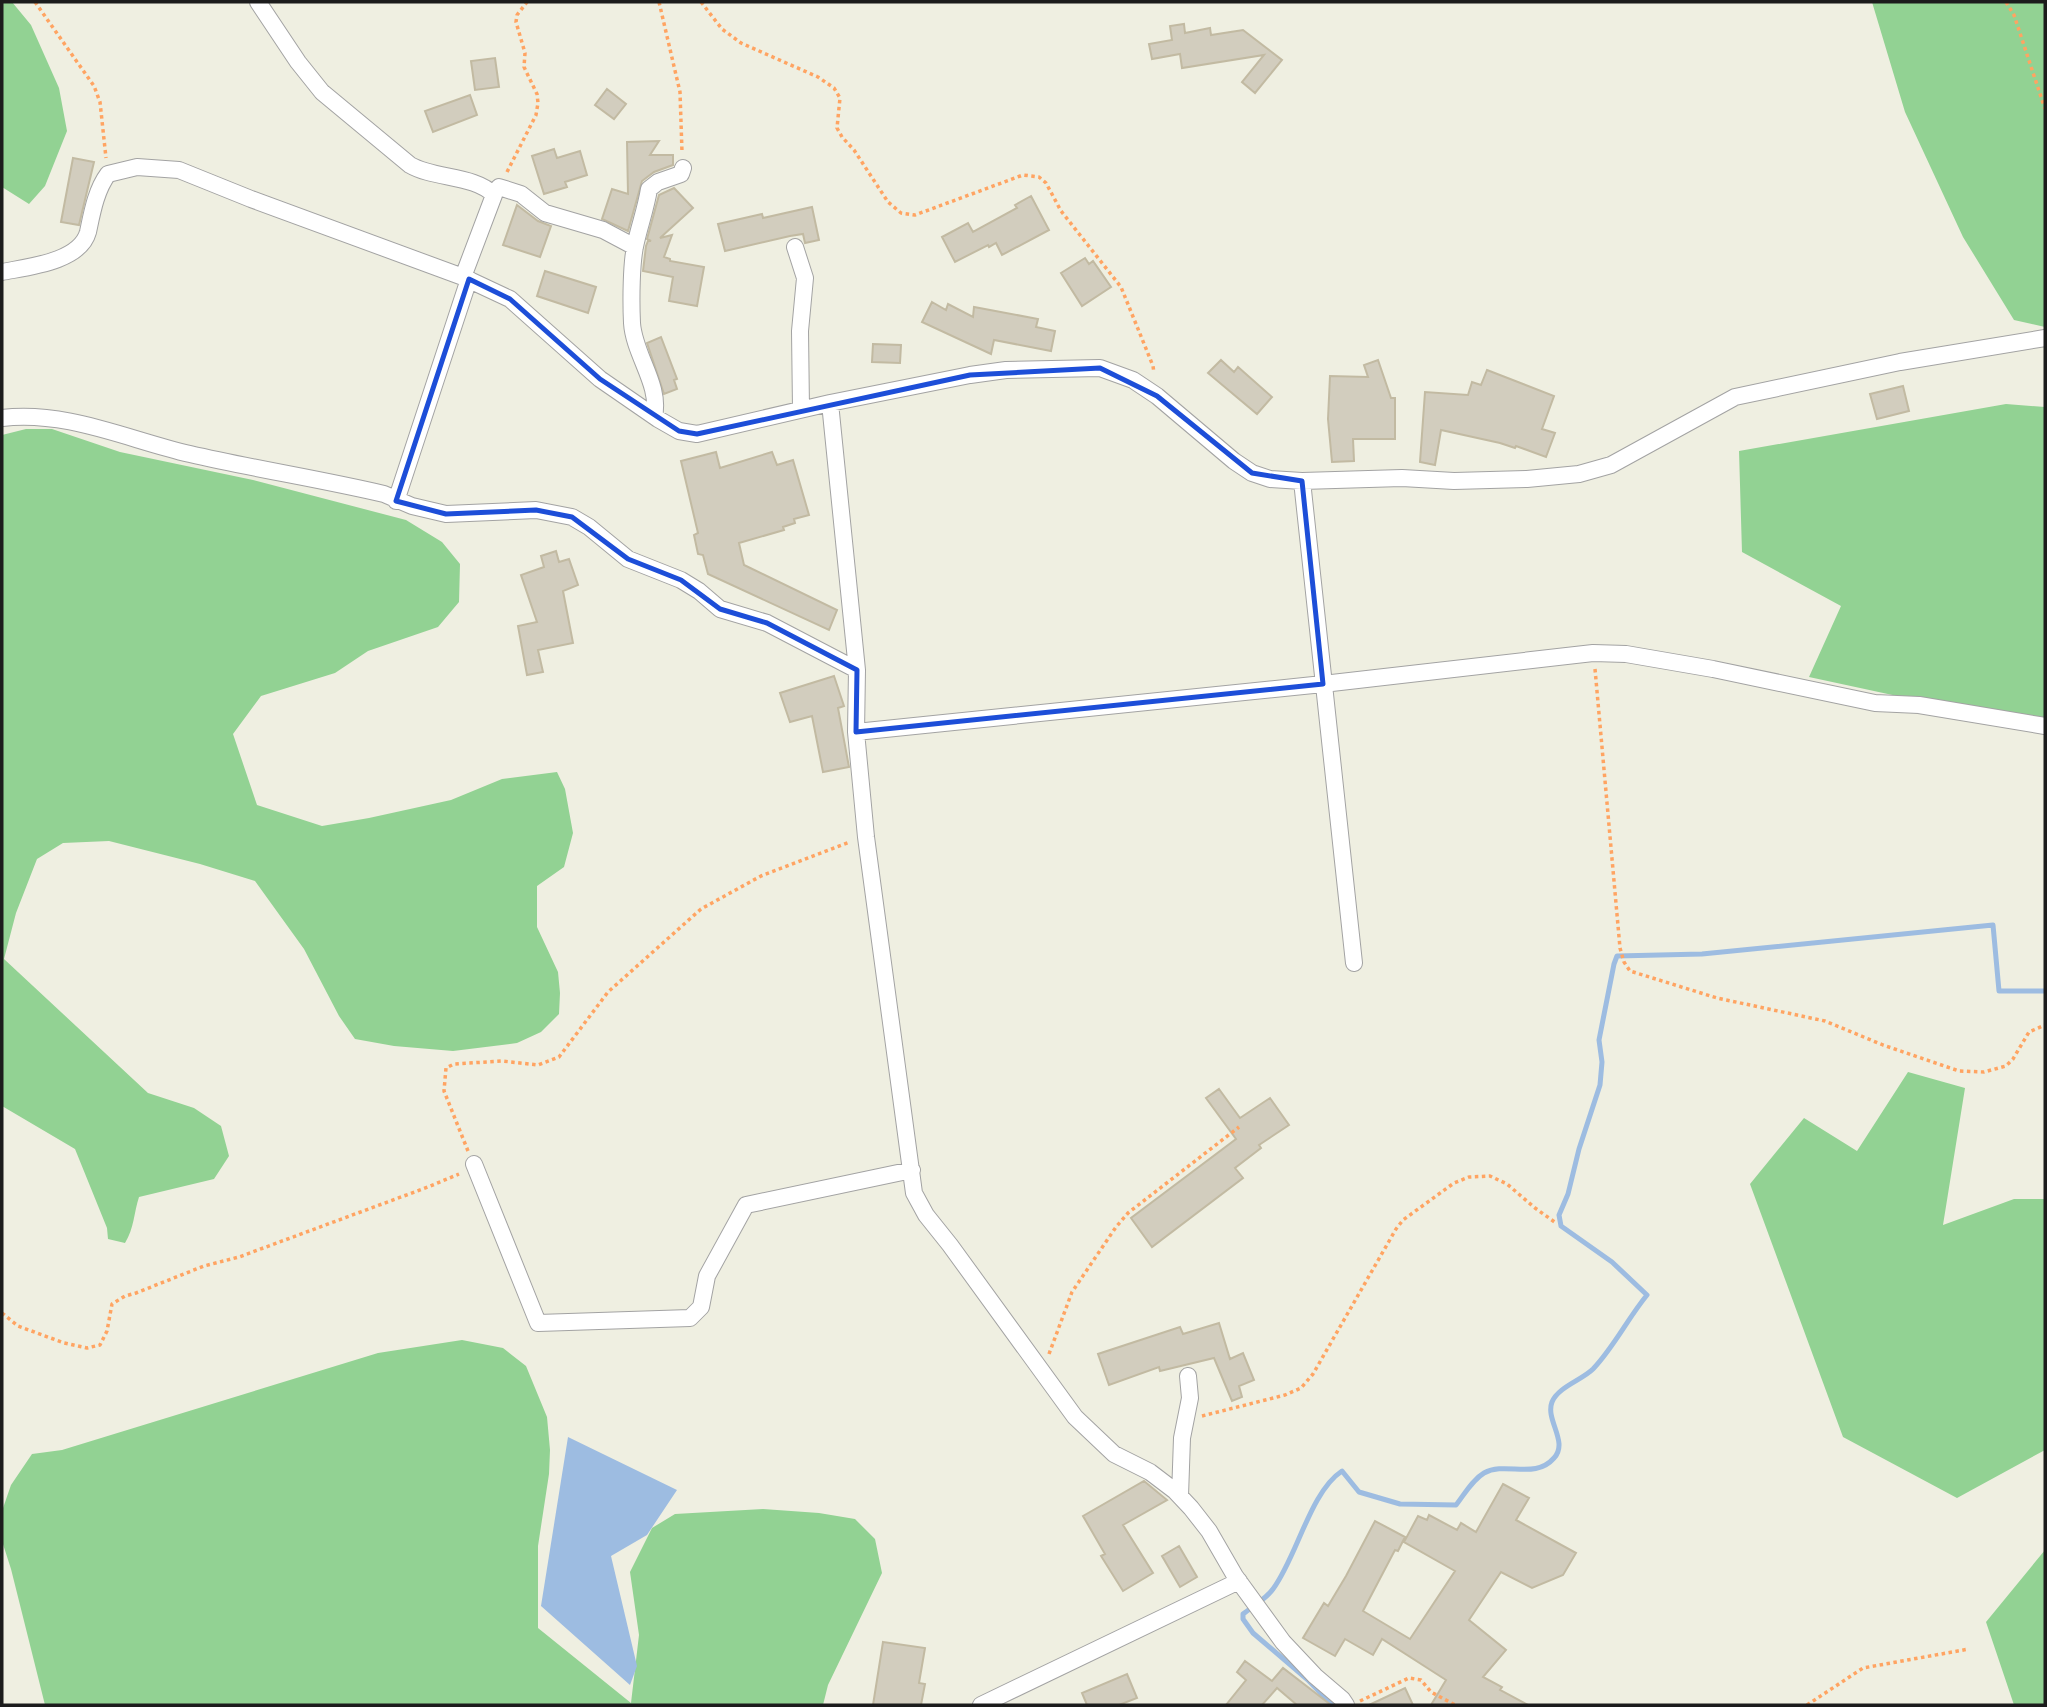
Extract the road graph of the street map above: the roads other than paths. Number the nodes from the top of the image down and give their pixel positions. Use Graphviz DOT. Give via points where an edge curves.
graph roads {
  1 [pos="258,2"];
  2 [pos="683,168"];
  3 [pos="499,187"];
  4 [pos="635,247"];
  5 [pos="795,247"];
  6 [pos="2,272"];
  7 [pos="466,278"];
  8 [pos="2045,338"];
  9 [pos="830,403"];
  10 [pos="801,409"];
  11 [pos="654,416"];
  12 [pos="2,418"];
  13 [pos="1302,481"];
  14 [pos="396,501"];
  15 [pos="857,670"];
  16 [pos="1323,684"];
  17 [pos="2045,726"];
  18 [pos="856,732"];
  19 [pos="1354,963"];
  20 [pos="474,1164"];
  21 [pos="912,1170"];
  22 [pos="1188,1376"];
  23 [pos="1180,1496"];
  24 [pos="1239,1581"];
  25 [pos="981,1705"];
  26 [pos="1346,1705"];
  1 -- 7 [label="street" via="322,92 410,165 421,172 486,188 494,195"];
  2 -- 4 [label="street" via="681,174 649,189"];
  3 -- 4 [label="street" via="521,194 545,213 603,230"];
  4 -- 11 [label="street" via="633,332 656,396"];
  5 -- 10 [label="street" via="805,278"];
  6 -- 7 [label="street" via="57,260 81,244 107,174 137,167 179,170"];
  7 -- 11 [label="street" via="510,299 600,379"];
  7 -- 14 [label="street"];
  8 -- 13 [label="street" via="1900,362 1735,397 1640,451 1579,474 1454,481"];
  9 -- 10 [label="street"];
  9 -- 13 [label="street" via="1006,370 1100,368 1133,380 1157,396 1252,473"];
  9 -- 15 [label="street"];
  10 -- 11 [label="street" via="697,434 679,431"];
  12 -- 14 [label="street" via="73,422 189,454 384,494"];
  13 -- 16 [label="street"];
  14 -- 15 [label="street" via="446,514 536,510 572,517 628,559 681,580 720,609 767,624"];
  15 -- 18 [label="street"];
  16 -- 17 [label="street" via="1593,653 1626,654 1855,700 1919,705"];
  16 -- 18 [label="street"];
  16 -- 19 [label="street"];
  18 -- 21 [label="street"];
  20 -- 21 [label="street" via="538,1323 690,1318 701,1307 706,1276 746,1205"];
  21 -- 23 [label="street" via="914,1193 926,1215 1075,1418 1114,1454 1150,1472"];
  22 -- 23 [label="street"];
  23 -- 24 [label="street" via="1209,1531"];
  24 -- 25 [label="street"];
  24 -- 26 [label="street" via="1283,1642"];
}
